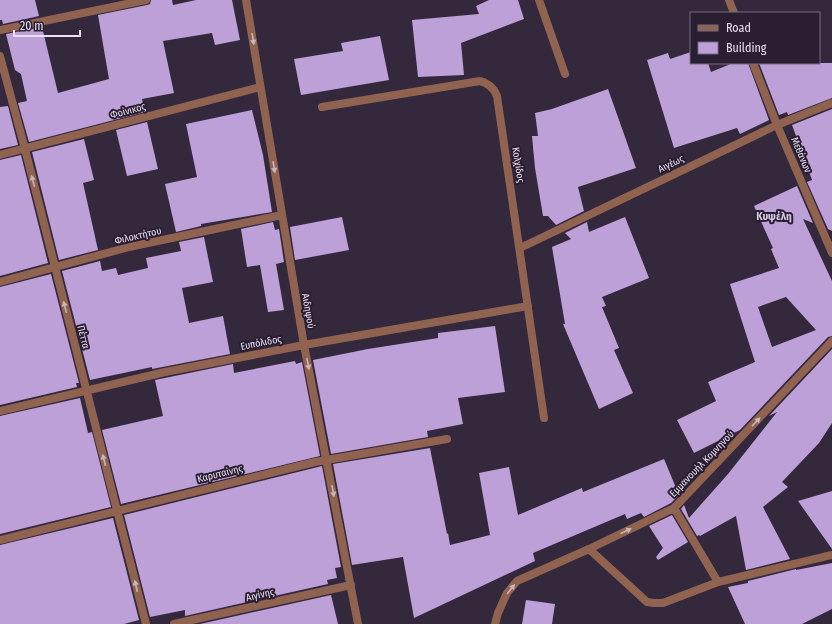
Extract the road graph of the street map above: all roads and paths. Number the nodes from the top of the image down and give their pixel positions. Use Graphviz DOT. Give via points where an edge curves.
graph roads {
  1 [pos="146,0"];
  2 [pos="246,0"];
  3 [pos="539,0"];
  4 [pos="729,0"];
  5 [pos="734,12"];
  6 [pos="0,30"];
  7 [pos="0,56"];
  8 [pos="753,64"];
  9 [pos="565,74"];
  10 [pos="260,87"];
  11 [pos="832,103"];
  12 [pos="322,107"];
  13 [pos="777,125"];
  14 [pos="25,149"];
  15 [pos="0,155"];
  16 [pos="282,215"];
  17 [pos="520,248"];
  18 [pos="832,253"];
  19 [pos="55,267"];
  20 [pos="0,282"];
  21 [pos="528,306"];
  22 [pos="832,342"];
  23 [pos="304,345"];
  24 [pos="86,390"];
  25 [pos="0,411"];
  26 [pos="544,418"];
  27 [pos="446,439"];
  28 [pos="327,459"];
  29 [pos="674,508"];
  30 [pos="117,510"];
  31 [pos="0,540"];
  32 [pos="589,549"];
  33 [pos="832,555"];
  34 [pos="718,582"];
  35 [pos="351,585"];
  36 [pos="146,624"];
  37 [pos="174,624"];
  38 [pos="358,624"];
  39 [pos="495,624"];
  1 -- 6 [label="street"];
  2 -- 10 [label="street, Αιδηψού, one-way"];
  3 -- 9 [label="street"];
  4 -- 5 [label="street"];
  7 -- 14 [label="street, Πέττα"];
  8 -- 13 [label="street, Μεθάνων"];
  10 -- 14 [label="street, Φοίνικος"];
  10 -- 16 [label="street, Αιδηψού, one-way"];
  11 -- 13 [label="street, Αιγέως"];
  12 -- 17 [label="street, Κολχίδος" via="480,81 490,86 497,96"];
  13 -- 17 [label="street, Αιγέως"];
  13 -- 18 [label="street, Μεθάνων"];
  14 -- 15 [label="street, Φοίνικος"];
  19 -- 14 [label="street, Πέττα, one-way"];
  16 -- 19 [label="street, Φιλοκτήτου" via="129,247"];
  16 -- 23 [label="street, Αιδηψού"];
  17 -- 21 [label="street, Κολχίδος"];
  19 -- 20 [label="street, Φιλοκτήτου"];
  24 -- 19 [label="street, Πέττα, one-way"];
  21 -- 23 [label="street, Ευπόλιδος"];
  21 -- 26 [label="street, Κολχίδος"];
  29 -- 22 [label="street, Εμμανουήλ Κομνηνού, one-way"];
  23 -- 24 [label="street, Ευπόλιδος"];
  23 -- 28 [label="street, Αιδηψού, one-way"];
  24 -- 25 [label="street, Ευπόλιδος"];
  30 -- 24 [label="street, Πέττα, one-way"];
  27 -- 28 [label="street, Καρυταίνης"];
  28 -- 30 [label="street, Καρυταίνης"];
  28 -- 35 [label="street, Αιδηψού, one-way"];
  32 -- 29 [label="street, Εμμανουήλ Κομνηνού, one-way"];
  29 -- 34 [label="street"];
  30 -- 31 [label="street, Καρυταίνης"];
  36 -- 30 [label="street, Πέττα, one-way"];
  32 -- 34 [label="street" via="647,602 663,603"];
  39 -- 32 [label="street, Εμμανουήλ Κομνηνού, one-way" via="507,593 517,581"];
  33 -- 34 [label="street"];
  35 -- 37 [label="street, Αιγίνης"];
  35 -- 38 [label="street, Αιδηψού"];
}
